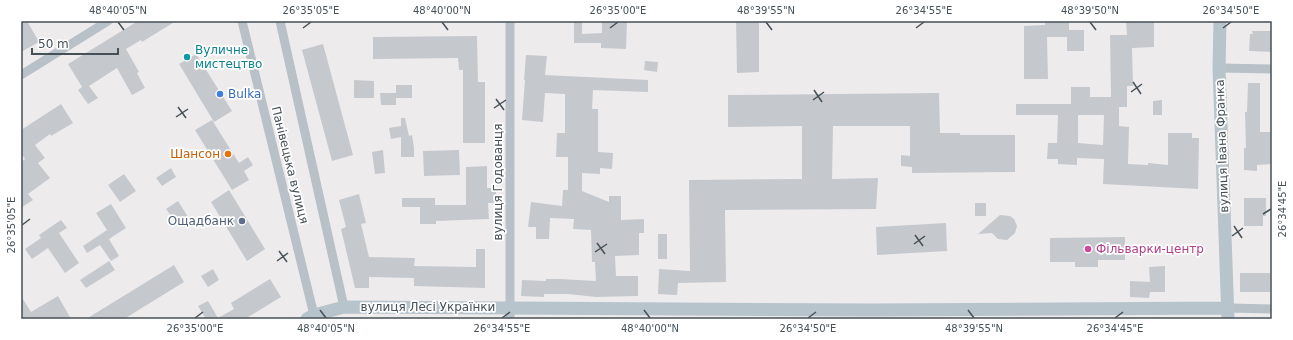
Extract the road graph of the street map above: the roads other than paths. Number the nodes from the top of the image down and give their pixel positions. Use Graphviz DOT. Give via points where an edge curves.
graph roads {
  1 [pos="108,21"];
  2 [pos="242,21"];
  3 [pos="280,21"];
  4 [pos="510,21"];
  5 [pos="1220,21"];
  6 [pos="1219,68"];
  7 [pos="1272,69"];
  8 [pos="21,75"];
  9 [pos="344,307"];
  10 [pos="1272,309"];
  11 [pos="510,313"];
  12 [pos="870,314"];
  13 [pos="1228,314"];
  14 [pos="311,317"];
  1 -- 8 [label="street"];
  2 -- 14 [label="street, Панівецька вулиця"];
  3 -- 9 [label="street, Панівецька вулиця"];
  4 -- 11 [label="street, вулиця Годованця"];
  5 -- 6 [label="street, вулиця Івана Франка"];
  6 -- 7 [label="street"];
  6 -- 13 [label="street, вулиця Івана Франка"];
  9 -- 11 [label="street, вулиця Лесі Українки"];
  9 -- 14 [label="street, вулиця Лесі Українки"];
  10 -- 13 [label="street, вулиця Лесі Українки"];
  11 -- 12 [label="street, вулиця Лесі Українки"];
  12 -- 13 [label="street, вулиця Лесі Українки"];
}
